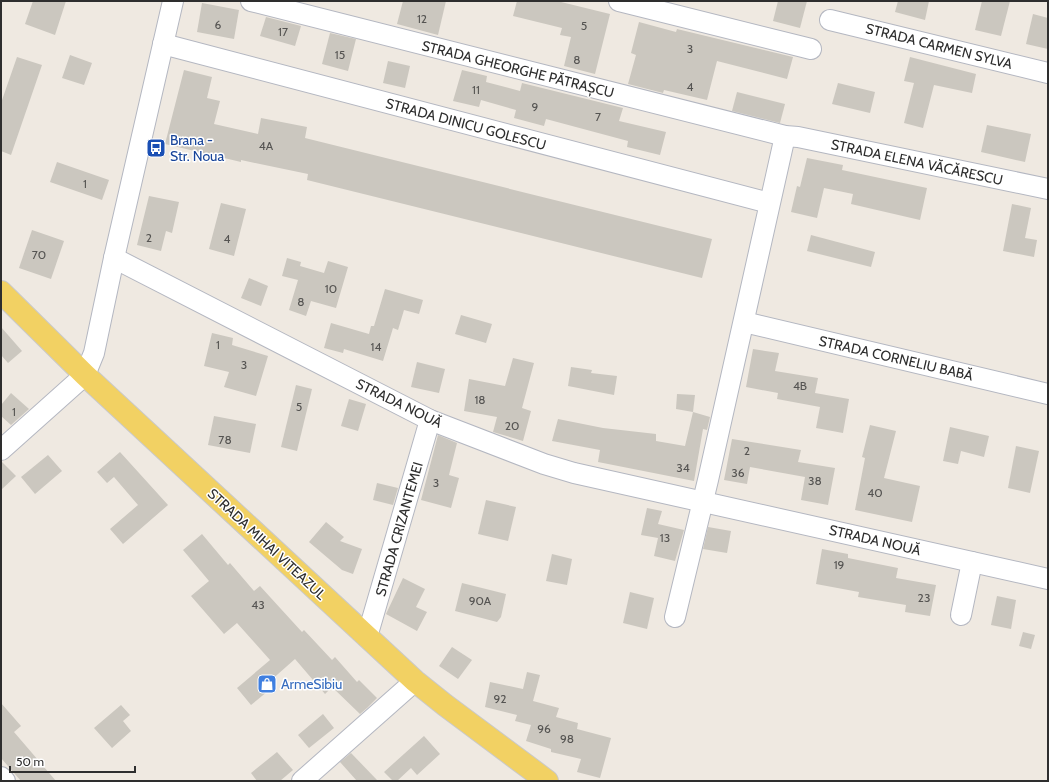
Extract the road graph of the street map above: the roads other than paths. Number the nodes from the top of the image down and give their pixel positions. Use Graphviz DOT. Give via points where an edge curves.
graph roads {
  1 [pos="173,1"];
  2 [pos="251,1"];
  3 [pos="619,1"];
  4 [pos="830,20"];
  5 [pos="163,44"];
  6 [pos="811,49"];
  7 [pos="1048,73"];
  8 [pos="786,136"];
  9 [pos="1048,190"];
  10 [pos="769,203"];
  11 [pos="114,258"];
  12 [pos="1,292"];
  13 [pos="744,322"];
  14 [pos="85,375"];
  15 [pos="1048,394"];
  16 [pos="430,420"];
  17 [pos="1,450"];
  18 [pos="702,501"];
  19 [pos="972,562"];
  20 [pos="1048,579"];
  21 [pos="961,615"];
  22 [pos="675,618"];
  23 [pos="367,637"];
  24 [pos="415,681"];
  25 [pos="1,777"];
  26 [pos="540,779"];
  27 [pos="5,781"];
  28 [pos="302,781"];
  1 -- 5 [label="street"];
  2 -- 8 [label="street, STRADA GHEORGHE PĂTRAȘCU"];
  3 -- 6 [label="street"];
  4 -- 7 [label="street, STRADA CARMEN SYLVA"];
  5 -- 10 [label="street, STRADA DINICU GOLESCU"];
  5 -- 11 [label="street"];
  8 -- 9 [label="street, STRADA ELENA VĂCĂRESCU"];
  8 -- 10 [label="street"];
  10 -- 13 [label="street"];
  11 -- 14 [label="street" via="94,353"];
  11 -- 16 [label="street, STRADA NOUĂ"];
  12 -- 14 [label="main road, STRADA MIHAI VITEAZUL"];
  13 -- 15 [label="street, STRADA CORNELIU BABĂ"];
  13 -- 18 [label="street"];
  14 -- 17 [label="street"];
  14 -- 23 [label="main road, STRADA MIHAI VITEAZUL"];
  16 -- 18 [label="street, STRADA NOUĂ" via="574,473"];
  16 -- 23 [label="street, STRADA CRIZANTEMEI"];
  18 -- 19 [label="street, STRADA NOUĂ"];
  18 -- 22 [label="street"];
  19 -- 20 [label="street, STRADA NOUĂ"];
  19 -- 21 [label="street"];
  23 -- 24 [label="main road, STRADA MIHAI VITEAZUL"];
  24 -- 26 [label="main road, STRADA MIHAI VITEAZUL"];
  24 -- 28 [label="street"];
  25 -- 27 [label="street"];
}
